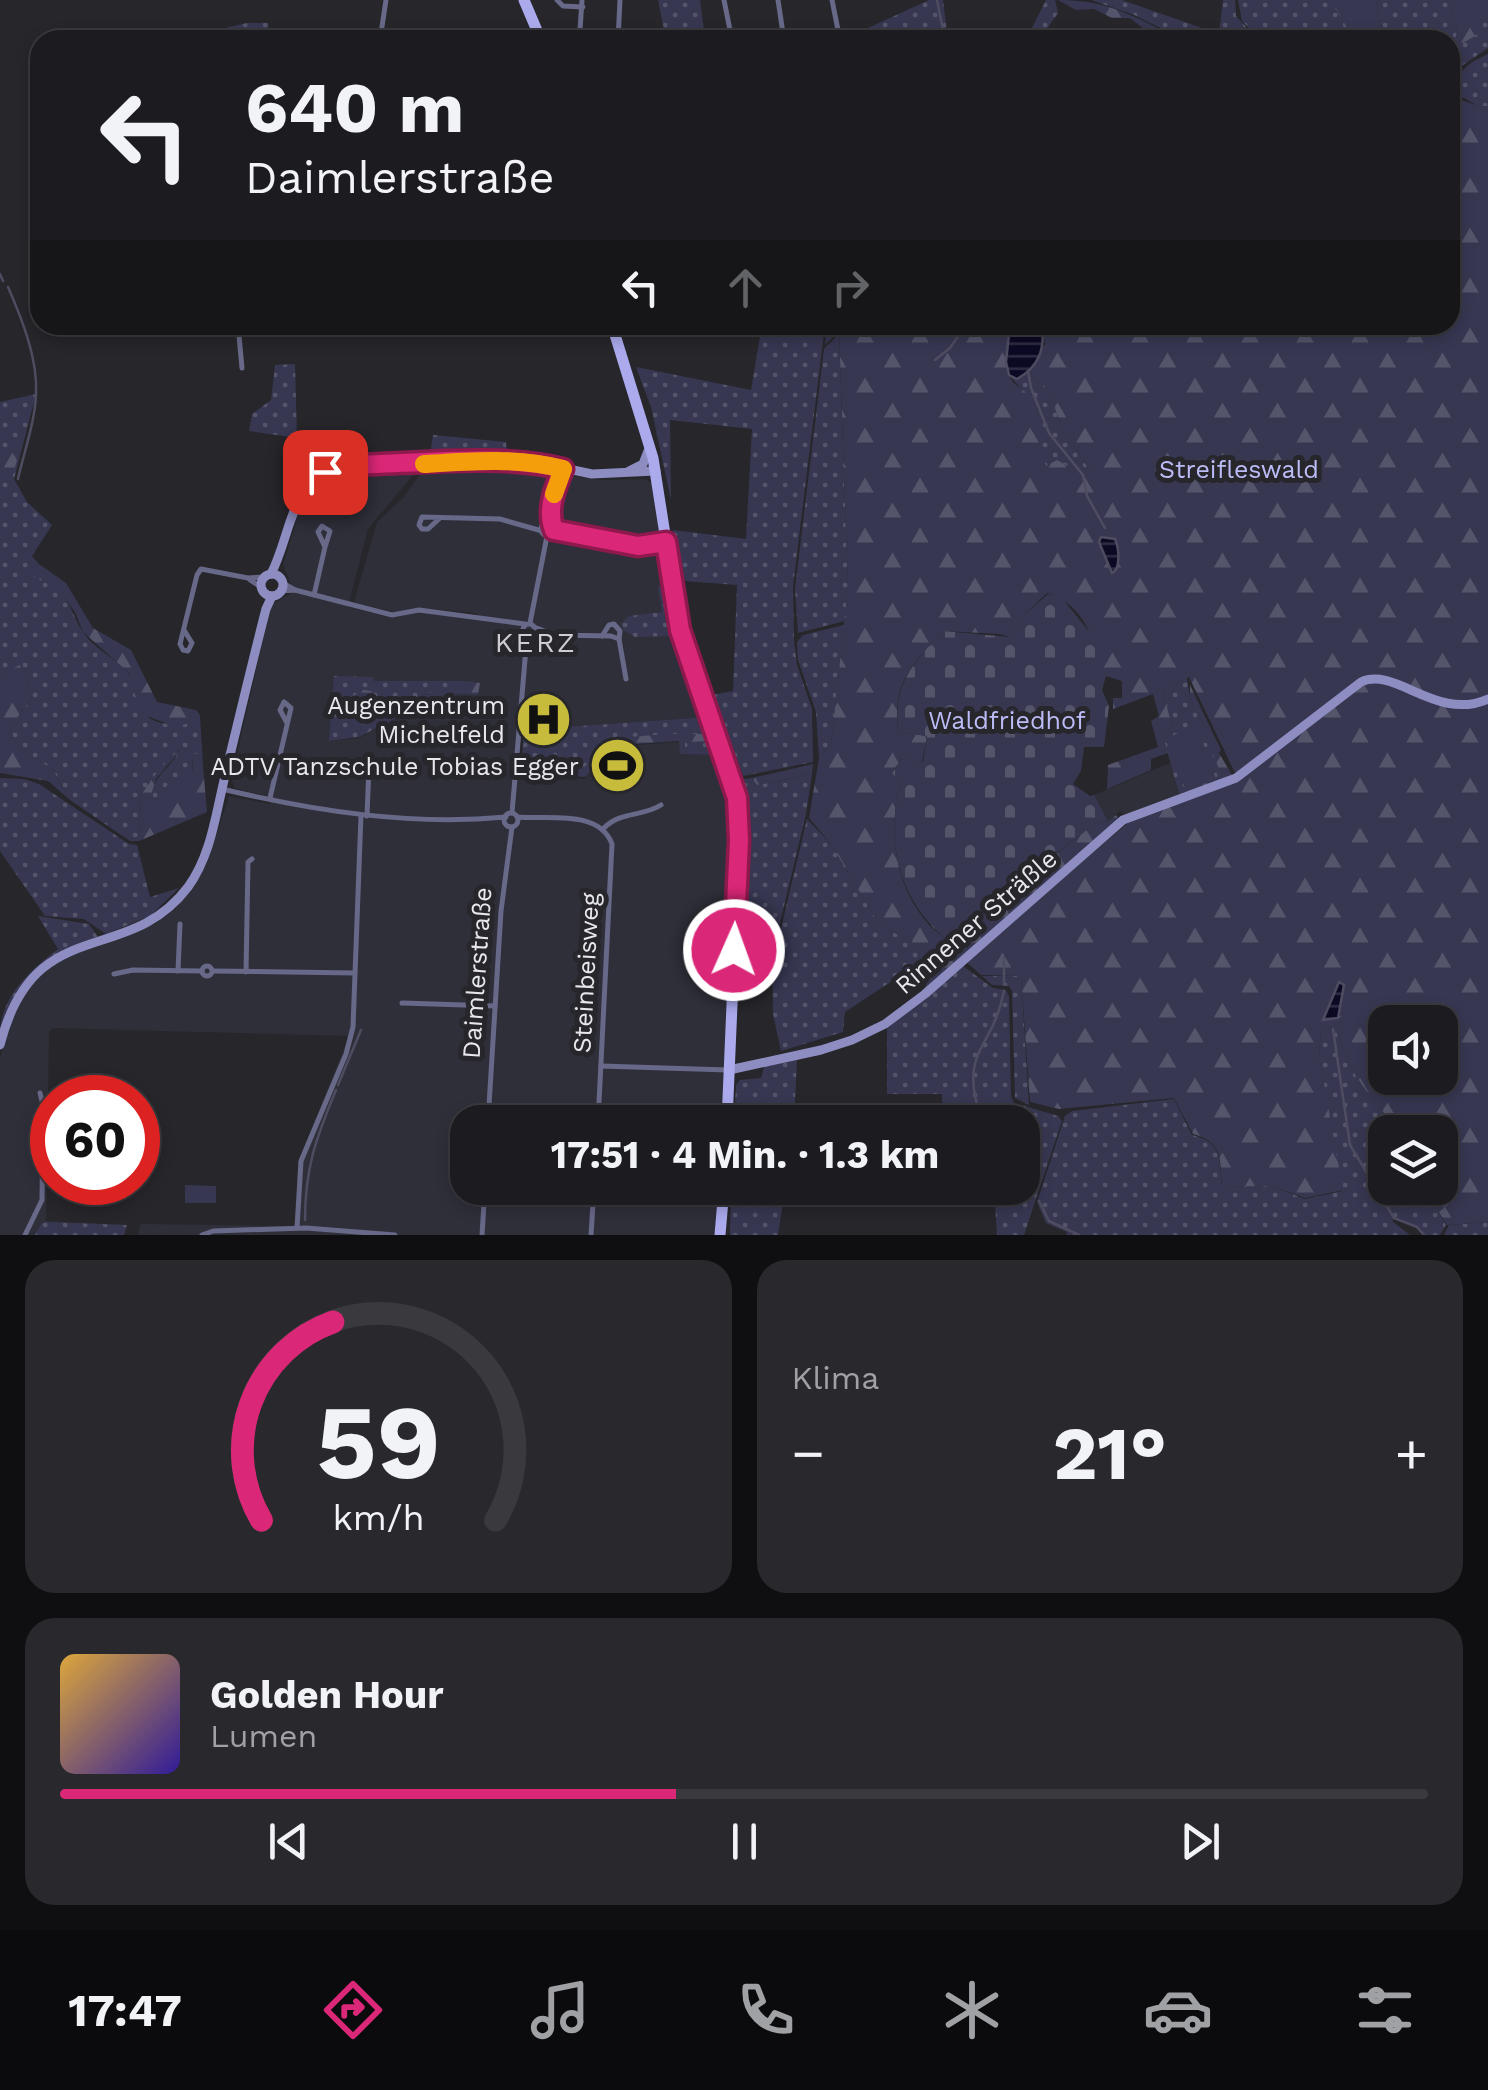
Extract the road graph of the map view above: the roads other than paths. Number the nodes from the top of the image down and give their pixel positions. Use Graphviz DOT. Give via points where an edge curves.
graph roads {
  1 [pos="386,0"];
  2 [pos="524,0"];
  3 [pos="557,0"];
  4 [pos="620,0"];
  5 [pos="724,0"];
  6 [pos="778,0"];
  7 [pos="832,0"];
  8 [pos="582,3"];
  9 [pos="382,30"];
  10 [pos="537,30"];
  11 [pos="580,30"];
  12 [pos="618,30"];
  13 [pos="730,30"];
  14 [pos="782,30"];
  15 [pos="838,30"];
  16 [pos="239,335"];
  17 [pos="615,335"];
  18 [pos="242,368"];
  19 [pos="650,446"];
  20 [pos="560,468"];
  21 [pos="656,471"];
  22 [pos="592,474"];
  23 [pos="440,518"];
  24 [pos="548,526"];
  25 [pos="666,542"];
  26 [pos="638,546"];
  27 [pos="326,548"];
  28 [pos="668,557"];
  29 [pos="272,585"];
  30 [pos="314,594"];
  31 [pos="184,630"];
  32 [pos="529,630"];
  33 [pos="602,636"];
  34 [pos="619,639"];
  35 [pos="626,679"];
  36 [pos="1488,699"];
  37 [pos="287,723"];
  38 [pos="369,766"];
  39 [pos="222,789"];
  40 [pos="270,799"];
  41 [pos="661,805"];
  42 [pos="364,816"];
  43 [pos="511,820"];
  44 [pos="604,828"];
  45 [pos="252,859"];
  46 [pos="180,924"];
  47 [pos="178,971"];
  48 [pos="246,972"];
  49 [pos="355,973"];
  50 [pos="114,974"];
  51 [pos="402,1003"];
  52 [pos="495,1006"];
  53 [pos="0,1045"];
  54 [pos="601,1066"];
  55 [pos="730,1070"];
  56 [pos="489,1105"];
  57 [pos="599,1105"];
  58 [pos="728,1105"];
  59 [pos="40,1205"];
  60 [pos="485,1205"];
  61 [pos="593,1205"];
  62 [pos="722,1205"];
  63 [pos="297,1228"];
  64 [pos="334,1232"];
  65 [pos="25,1235"];
  66 [pos="202,1235"];
  67 [pos="395,1235"];
  68 [pos="482,1235"];
  69 [pos="591,1235"];
  70 [pos="721,1235"];
  1 -- 9 [label="street"];
  2 -- 10 [label="main road"];
  3 -- 8 [label="street" via="565,7"];
  4 -- 12 [label="street"];
  5 -- 13 [label="street"];
  6 -- 14 [label="street"];
  7 -- 15 [label="street"];
  8 -- 11 [label="street"];
  16 -- 18 [label="street"];
  17 -- 19 [label="main road"];
  19 -- 21 [label="main road"];
  19 -- 22 [label="main road" via="637,468"];
  20 -- 22 [label="main road"];
  20 -- 24 [label="street, Daimlerstraße"];
  20 -- 29 [label="main road" via="333,468 299,498"];
  21 -- 22 [label="main road"];
  21 -- 25 [label="main road"];
  23 -- 24 [label="street"];
  24 -- 26 [label="street"];
  24 -- 32 [label="street, Daimlerstraße"];
  25 -- 26 [label="street"];
  25 -- 28 [label="main road"];
  26 -- 28 [label="street"];
  27 -- 30 [label="street"];
  28 -- 55 [label="main road" via="687,652 737,798"];
  29 -- 30 [label="street"];
  29 -- 31 [label="street" via="201,569"];
  29 -- 39 [label="main road"];
  30 -- 32 [label="street" via="392,616 419,610 469,615"];
  32 -- 33 [label="street"];
  32 -- 43 [label="street, Daimlerstraße"];
  33 -- 34 [label="street"];
  33 -- 34 [label="street" via="614,624"];
  34 -- 35 [label="street"];
  36 -- 55 [label="main road, Rinnener Sträßle" via="1449,705 1368,679 1236,778 1123,820 885,1024 821,1050"];
  37 -- 40 [label="street"];
  38 -- 42 [label="street"];
  39 -- 40 [label="street"];
  39 -- 53 [label="main road" via="208,848 181,895 143,924 79,945 42,968 14,1005"];
  40 -- 42 [label="street"];
  41 -- 44 [label="street"];
  42 -- 43 [label="street"];
  42 -- 49 [label="street"];
  43 -- 44 [label="street" via="587,820"];
  43 -- 52 [label="street, Daimlerstraße"];
  44 -- 54 [label="street, Steinbeisweg" via="612,844"];
  45 -- 48 [label="street"];
  46 -- 47 [label="street"];
  47 -- 48 [label="street"];
  47 -- 50 [label="street"];
  48 -- 49 [label="street"];
  49 -- 63 [label="street" via="352,1038 302,1161"];
  51 -- 52 [label="street"];
  52 -- 56 [label="street, Daimlerstraße"];
  54 -- 55 [label="street"];
  54 -- 57 [label="street, Steinbeisweg"];
  55 -- 58 [label="main road"];
  59 -- 65 [label="street"];
  60 -- 68 [label="street"];
  61 -- 69 [label="street"];
  62 -- 70 [label="main road"];
  63 -- 64 [label="street"];
  63 -- 66 [label="street"];
  64 -- 67 [label="street"];
}
